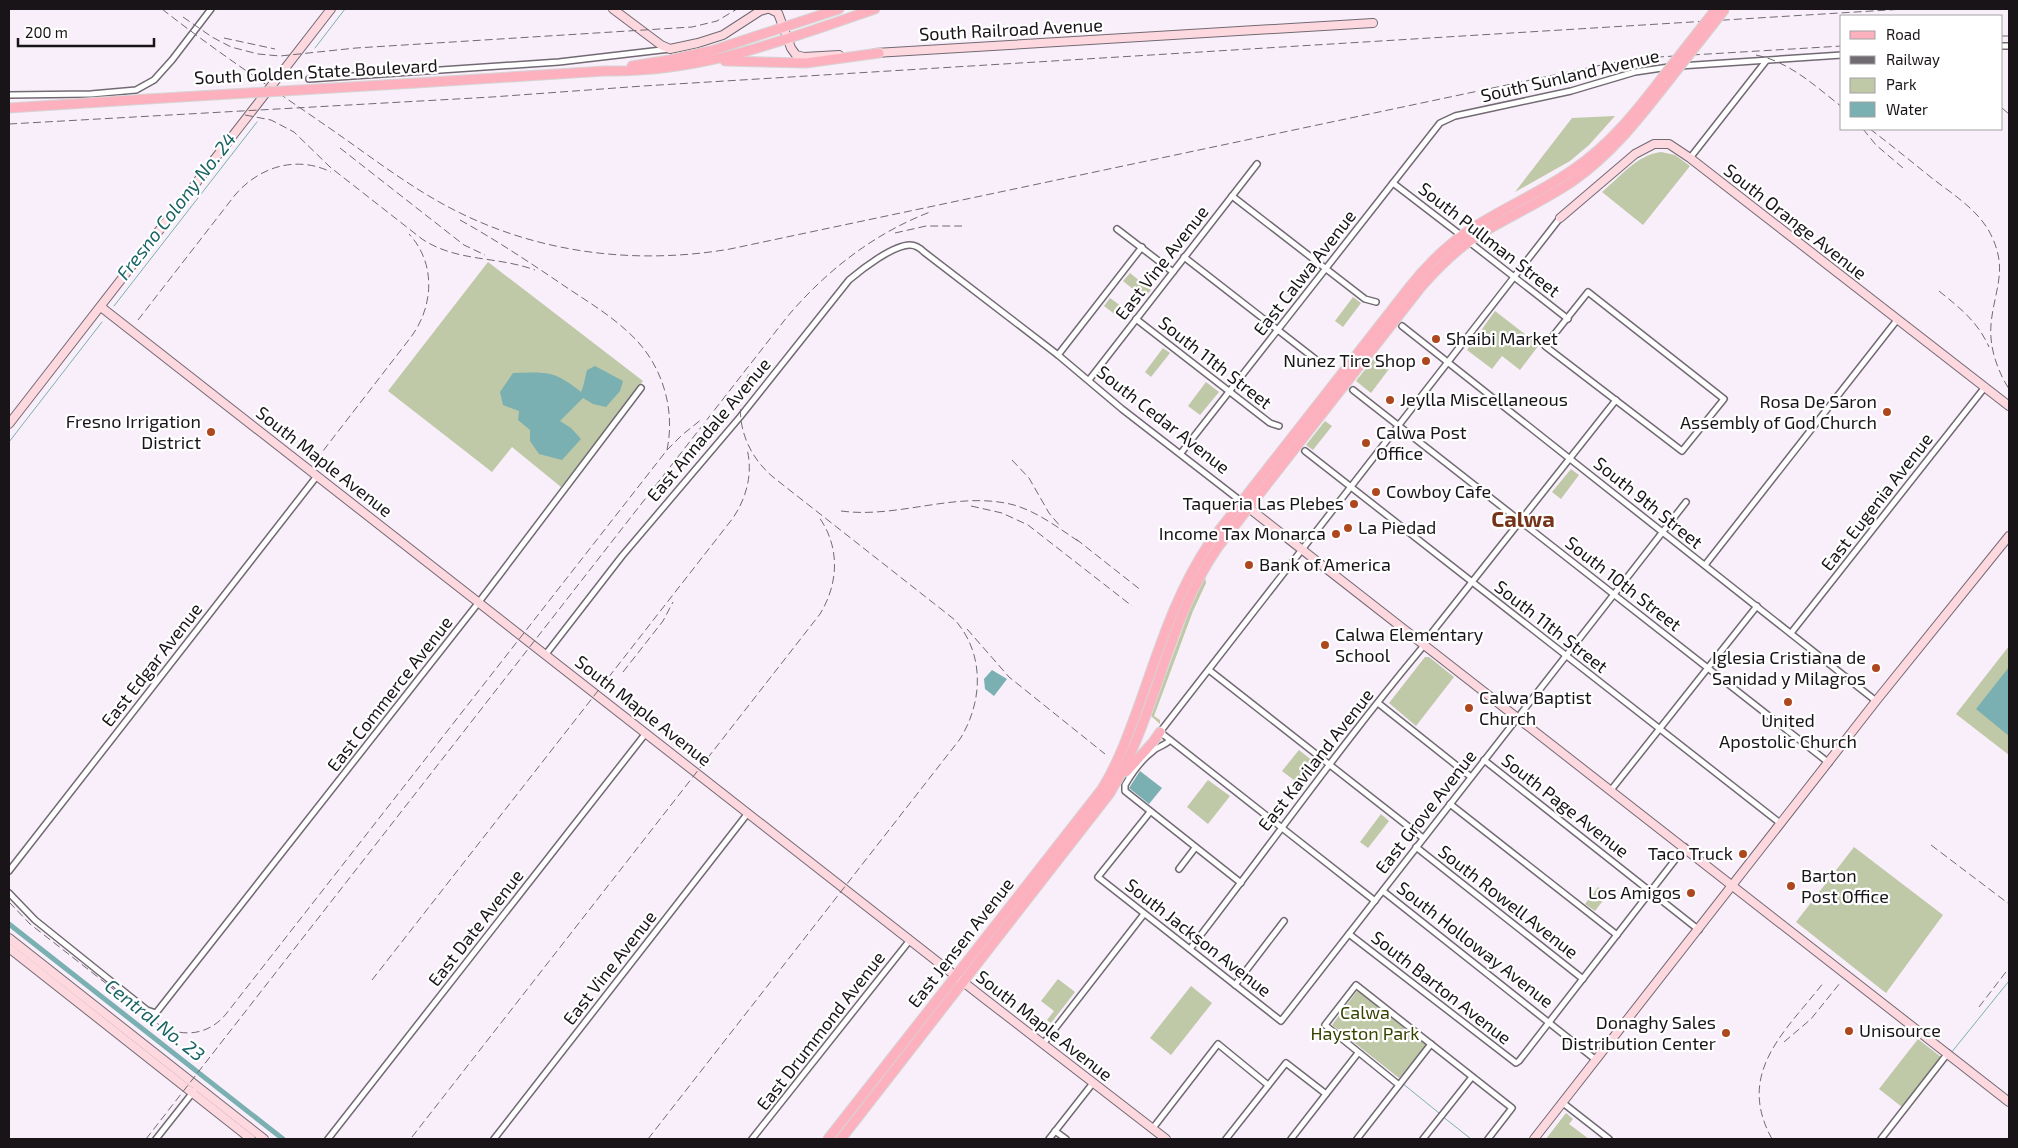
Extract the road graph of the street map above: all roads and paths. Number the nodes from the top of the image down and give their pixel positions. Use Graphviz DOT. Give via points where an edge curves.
graph roads {
  1 [pos="212,9"];
  2 [pos="330,9"];
  3 [pos="613,9"];
  4 [pos="769,9"];
  5 [pos="838,9"];
  6 [pos="875,9"];
  7 [pos="1716,9"];
  8 [pos="1725,9"];
  9 [pos="1373,23"];
  10 [pos="785,33"];
  11 [pos="670,49"];
  12 [pos="879,53"];
  13 [pos="1840,55"];
  14 [pos="712,61"];
  15 [pos="1766,61"];
  16 [pos="604,71"];
  17 [pos="309,79"];
  18 [pos="1665,79"];
  19 [pos="9,94"];
  20 [pos="9,106"];
  21 [pos="1455,116"];
  22 [pos="1690,158"];
  23 [pos="1257,164"];
  24 [pos="1393,183"];
  25 [pos="1232,196"];
  26 [pos="1560,218"];
  27 [pos="1117,229"];
  28 [pos="1465,239"];
  29 [pos="912,245"];
  30 [pos="1142,248"];
  31 [pos="1184,258"];
  32 [pos="1326,268"];
  33 [pos="1173,272"];
  34 [pos="1514,277"];
  35 [pos="1376,302"];
  36 [pos="101,306"];
  37 [pos="1136,319"];
  38 [pos="1568,319"];
  39 [pos="1897,320"];
  40 [pos="1402,326"];
  41 [pos="1278,330"];
  42 [pos="1058,355"];
  43 [pos="1449,363"];
  44 [pos="1328,366"];
  45 [pos="1089,380"];
  46 [pos="641,388"];
  47 [pos="1985,388"];
  48 [pos="1353,390"];
  49 [pos="1229,391"];
  50 [pos="1616,400"];
  51 [pos="2009,406"];
  52 [pos="9,424"];
  53 [pos="1400,425"];
  54 [pos="1279,426"];
  55 [pos="1305,451"];
  56 [pos="1181,453"];
  57 [pos="1570,458"];
  58 [pos="317,476"];
  59 [pos="1352,487"];
  60 [pos="1686,502"];
  61 [pos="1245,505"];
  62 [pos="1522,520"];
  63 [pos="1663,531"];
  64 [pos="2009,536"];
  65 [pos="1303,550"];
  66 [pos="1705,565"];
  67 [pos="1472,582"];
  68 [pos="1613,594"];
  69 [pos="479,602"];
  70 [pos="1757,606"];
  71 [pos="1791,633"];
  72 [pos="1425,643"];
  73 [pos="546,654"];
  74 [pos="1564,656"];
  75 [pos="1709,668"];
  76 [pos="1209,670"];
  77 [pos="1876,701"];
  78 [pos="1378,703"];
  79 [pos="1519,716"];
  80 [pos="1659,729"];
  81 [pos="1160,732"];
  82 [pos="646,733"];
  83 [pos="1170,740"];
  84 [pos="1484,760"];
  85 [pos="1829,763"];
  86 [pos="1330,765"];
  87 [pos="1472,777"];
  88 [pos="1116,783"];
  89 [pos="1611,790"];
  90 [pos="1450,804"];
  91 [pos="1150,812"];
  92 [pos="748,813"];
  93 [pos="1780,823"];
  94 [pos="1281,827"];
  95 [pos="1423,838"];
  96 [pos="1685,846"];
  97 [pos="1416,847"];
  98 [pos="1195,848"];
  99 [pos="1179,869"];
  100 [pos="9,871"];
  101 [pos="1241,883"];
  102 [pos="1734,886"];
  103 [pos="1383,891"];
  104 [pos="1651,891"];
  105 [pos="9,893"];
  106 [pos="1375,901"];
  107 [pos="1144,914"];
  108 [pos="1284,921"];
  109 [pos="1699,930"];
  110 [pos="1349,934"];
  111 [pos="1617,935"];
  112 [pos="9,938"];
  113 [pos="910,940"];
  114 [pos="9,948"];
  115 [pos="1190,949"];
  116 [pos="956,976"];
  117 [pos="1583,978"];
  118 [pos="964,982"];
  119 [pos="1235,985"];
  120 [pos="1281,1021"];
  121 [pos="1550,1022"];
  122 [pos="1043,1044"];
  123 [pos="1431,1044"];
  124 [pos="1358,1053"];
  125 [pos="1948,1053"];
  126 [pos="1596,1060"];
  127 [pos="1472,1077"];
  128 [pos="1093,1083"];
  129 [pos="1399,1084"];
  130 [pos="1268,1085"];
  131 [pos="195,1090"];
  132 [pos="1326,1094"];
  133 [pos="2009,1102"];
  134 [pos="1563,1103"];
  135 [pos="1152,1128"];
  136 [pos="1055,1131"];
  137 [pos="156,1139"];
  138 [pos="251,1139"];
  139 [pos="264,1139"];
  140 [pos="328,1139"];
  141 [pos="494,1139"];
  142 [pos="752,1139"];
  143 [pos="828,1139"];
  144 [pos="841,1139"];
  145 [pos="1049,1139"];
  146 [pos="1066,1139"];
  147 [pos="1166,1139"];
  148 [pos="1226,1139"];
  149 [pos="1291,1139"];
  150 [pos="1357,1139"];
  151 [pos="1424,1139"];
  152 [pos="1488,1139"];
  153 [pos="1534,1139"];
  154 [pos="1609,1139"];
  155 [pos="1881,1139"];
  1 -- 19 [label="street" via="154,80 136,90 91,94"];
  2 -- 36 [label="street"];
  3 -- 11 [label="street"];
  4 -- 10 [label="street" via="778,13"];
  4 -- 11 [label="street" via="760,11 723,34"];
  5 -- 10 [label="main road, South Golden State Boulevard"];
  6 -- 10 [label="main road, South Golden State Boulevard"];
  7 -- 18 [label="main road, bridge"];
  8 -- 18 [label="main road, bridge"];
  9 -- 12 [label="street, South Railroad Avenue"];
  10 -- 12 [label="street, South Railroad Avenue" via="792,51 801,56"];
  10 -- 14 [label="main road, South Golden State Boulevard"];
  10 -- 16 [label="main road, South Golden State Boulevard" via="698,54"];
  11 -- 17 [label="street" via="559,62"];
  12 -- 14 [label="main road" via="806,63"];
  13 -- 15 [label="street, South Sunland Avenue"];
  14 -- 16 [label="main road, South Golden State Boulevard" via="634,72"];
  15 -- 21 [label="street, South Sunland Avenue" via="1652,69 1572,91"];
  15 -- 22 [label="street"];
  16 -- 20 [label="main road, South Golden State Boulevard, bridge"];
  18 -- 28 [label="main road" via="1612,149 1571,182"];
  21 -- 24 [label="street, East Calwa Avenue" via="1440,123"];
  22 -- 26 [label="street, South Orange Avenue" via="1669,144 1654,144 1635,154"];
  22 -- 39 [label="street, South Orange Avenue"];
  23 -- 25 [label="street, East Vine Avenue"];
  24 -- 28 [label="street, South Pullman Street"];
  24 -- 32 [label="street, East Calwa Avenue"];
  25 -- 31 [label="street, East Vine Avenue"];
  25 -- 32 [label="street"];
  26 -- 34 [label="street"];
  27 -- 30 [label="street"];
  28 -- 34 [label="street, South Pullman Street"];
  28 -- 61 [label="main road" via="1421,287"];
  29 -- 42 [label="street, South Cedar Avenue"];
  29 -- 73 [label="street, East Annadale Avenue" via="897,248 849,280 740,418 622,556"];
  30 -- 33 [label="street"];
  30 -- 42 [label="street"];
  31 -- 33 [label="street, East Vine Avenue"];
  31 -- 41 [label="street"];
  32 -- 35 [label="street" via="1365,299"];
  32 -- 41 [label="street, East Calwa Avenue"];
  33 -- 37 [label="street, East Vine Avenue"];
  34 -- 38 [label="street, South Pullman Street"];
  34 -- 43 [label="street"];
  36 -- 52 [label="street"];
  36 -- 58 [label="street, South Maple Avenue"];
  37 -- 45 [label="street, East Vine Avenue"];
  37 -- 49 [label="street, South 11th Street"];
  38 -- 50 [label="street" via="1545,346"];
  38 -- 50 [label="street" via="1588,292 1724,399 1682,451"];
  39 -- 47 [label="street, South Orange Avenue"];
  39 -- 66 [label="street"];
  40 -- 43 [label="street, South 9th Street"];
  41 -- 44 [label="street"];
  41 -- 49 [label="street, East Calwa Avenue"];
  42 -- 45 [label="street, South Cedar Avenue"];
  43 -- 53 [label="street"];
  43 -- 57 [label="street, South 9th Street"];
  45 -- 56 [label="street, South Cedar Avenue"];
  46 -- 69 [label="street, East Commerce Avenue"];
  47 -- 51 [label="street, South Orange Avenue"];
  47 -- 71 [label="street, East Eugenia Avenue"];
  48 -- 53 [label="street, South 10th Street"];
  49 -- 54 [label="street, South 11th Street" via="1270,423"];
  49 -- 56 [label="street, East Calwa Avenue"];
  50 -- 57 [label="street, East Kaviland Avenue"];
  53 -- 59 [label="street"];
  53 -- 62 [label="street, South 10th Street"];
  55 -- 59 [label="street, South 11th Street"];
  56 -- 61 [label="street, South Cedar Avenue"];
  57 -- 62 [label="street, East Kaviland Avenue"];
  57 -- 63 [label="street, South 9th Street"];
  58 -- 69 [label="street, South Maple Avenue"];
  58 -- 100 [label="street, East Edgar Avenue"];
  59 -- 65 [label="street"];
  59 -- 67 [label="street, South 11th Street"];
  60 -- 63 [label="street, East Grove Avenue"];
  61 -- 65 [label="street, South Cedar Avenue"];
  61 -- 88 [label="main road" via="1194,586 1133,748"];
  61 -- 116 [label="main road, East Jensen Avenue" via="1210,542 1186,581 1115,765 1094,799"];
  62 -- 67 [label="street, East Kaviland Avenue"];
  62 -- 68 [label="street, South 10th Street"];
  63 -- 66 [label="street, South 9th Street"];
  63 -- 68 [label="street, East Grove Avenue"];
  64 -- 77 [label="street"];
  65 -- 72 [label="street, South Cedar Avenue"];
  65 -- 76 [label="street"];
  66 -- 70 [label="street, South 9th Street"];
  67 -- 72 [label="street, East Kaviland Avenue"];
  67 -- 74 [label="street, South 11th Street"];
  68 -- 74 [label="street, East Grove Avenue"];
  68 -- 75 [label="street, South 10th Street"];
  69 -- 73 [label="street, South Maple Avenue"];
  69 -- 105 [label="street, East Commerce Avenue" via="156,1013 35,920"];
  70 -- 71 [label="street, South 9th Street"];
  70 -- 75 [label="street"];
  71 -- 77 [label="street, South 9th Street"];
  72 -- 78 [label="street, East Kaviland Avenue"];
  72 -- 79 [label="street, South Cedar Avenue"];
  73 -- 82 [label="street, South Maple Avenue"];
  74 -- 79 [label="street, East Grove Avenue"];
  74 -- 80 [label="street, South 11th Street"];
  75 -- 80 [label="street"];
  75 -- 85 [label="street, South 10th Street"];
  76 -- 81 [label="street"];
  76 -- 86 [label="street, South Rowell Avenue"];
  77 -- 85 [label="street"];
  78 -- 86 [label="street, East Kaviland Avenue"];
  78 -- 87 [label="street"];
  79 -- 84 [label="street, East Grove Avenue"];
  79 -- 89 [label="street, South Cedar Avenue"];
  80 -- 89 [label="street"];
  80 -- 93 [label="street, South 11th Street"];
  81 -- 83 [label="street, South Holloway Avenue"];
  81 -- 88 [label="main road"];
  82 -- 92 [label="street, South Maple Avenue"];
  82 -- 140 [label="street, East Date Avenue"];
  83 -- 91 [label="street" via="1152,751 1125,785 1127,793"];
  83 -- 94 [label="street, South Holloway Avenue"];
  84 -- 87 [label="street, East Grove Avenue"];
  84 -- 104 [label="street, South Page Avenue"];
  85 -- 93 [label="street"];
  86 -- 94 [label="street, East Kaviland Avenue"];
  86 -- 95 [label="street, South Rowell Avenue"];
  87 -- 90 [label="street, East Grove Avenue"];
  88 -- 118 [label="main road, East Jensen Avenue"];
  89 -- 96 [label="street, South Cedar Avenue"];
  90 -- 95 [label="street, East Grove Avenue"];
  90 -- 111 [label="street"];
  91 -- 98 [label="street"];
  91 -- 107 [label="street, South Jackson Avenue" via="1098,877"];
  92 -- 113 [label="street, South Maple Avenue"];
  92 -- 141 [label="street, East Vine Avenue"];
  93 -- 102 [label="street"];
  94 -- 101 [label="street, East Kaviland Avenue"];
  94 -- 106 [label="street, South Holloway Avenue"];
  95 -- 97 [label="street, East Grove Avenue"];
  96 -- 102 [label="street, South Cedar Avenue"];
  96 -- 104 [label="street"];
  97 -- 103 [label="street, East Grove Avenue"];
  97 -- 117 [label="street, South Rowell Avenue"];
  98 -- 99 [label="street"];
  98 -- 101 [label="street"];
  101 -- 115 [label="street, East Kaviland Avenue"];
  102 -- 109 [label="street"];
  102 -- 125 [label="street, South Cedar Avenue"];
  103 -- 106 [label="street, East Grove Avenue"];
  103 -- 121 [label="street, South Holloway Avenue"];
  104 -- 109 [label="street, South Page Avenue"];
  104 -- 111 [label="street"];
  106 -- 110 [label="street, East Grove Avenue"];
  107 -- 115 [label="street, South Jackson Avenue"];
  107 -- 122 [label="street"];
  108 -- 119 [label="street"];
  109 -- 126 [label="street"];
  110 -- 120 [label="street, East Grove Avenue"];
  110 -- 121 [label="street, South Barton Avenue" via="1516,1063"];
  111 -- 117 [label="street"];
  112 -- 131 [label="street"];
  113 -- 116 [label="street, South Maple Avenue"];
  113 -- 142 [label="street, East Drummond Avenue"];
  114 -- 131 [label="street"];
  115 -- 119 [label="street, South Jackson Avenue"];
  116 -- 118 [label="street, South Maple Avenue"];
  116 -- 143 [label="main road, East Jensen Avenue"];
  117 -- 121 [label="street"];
  118 -- 122 [label="street, South Maple Avenue"];
  118 -- 144 [label="main road, East Jensen Avenue"];
  119 -- 120 [label="street, South Jackson Avenue"];
  121 -- 126 [label="street, South Holloway Avenue"];
  122 -- 128 [label="street, South Maple Avenue"];
  123 -- 124 [label="street" via="1356,985 1325,1025"];
  123 -- 127 [label="street"];
  123 -- 129 [label="street"];
  124 -- 129 [label="street"];
  124 -- 132 [label="street"];
  125 -- 133 [label="street, South Cedar Avenue"];
  125 -- 155 [label="street"];
  126 -- 134 [label="street"];
  127 -- 151 [label="street"];
  127 -- 152 [label="street" via="1512,1108"];
  128 -- 135 [label="street, South Maple Avenue"];
  128 -- 136 [label="street"];
  129 -- 150 [label="street"];
  130 -- 132 [label="street" via="1286,1063"];
  130 -- 135 [label="street" via="1218,1044"];
  130 -- 148 [label="street"];
  131 -- 137 [label="street"];
  131 -- 138 [label="street"];
  131 -- 139 [label="street"];
  132 -- 149 [label="street"];
  134 -- 153 [label="street"];
  134 -- 154 [label="street"];
  135 -- 147 [label="street, South Maple Avenue"];
  136 -- 145 [label="street"];
  136 -- 146 [label="street"];
}
